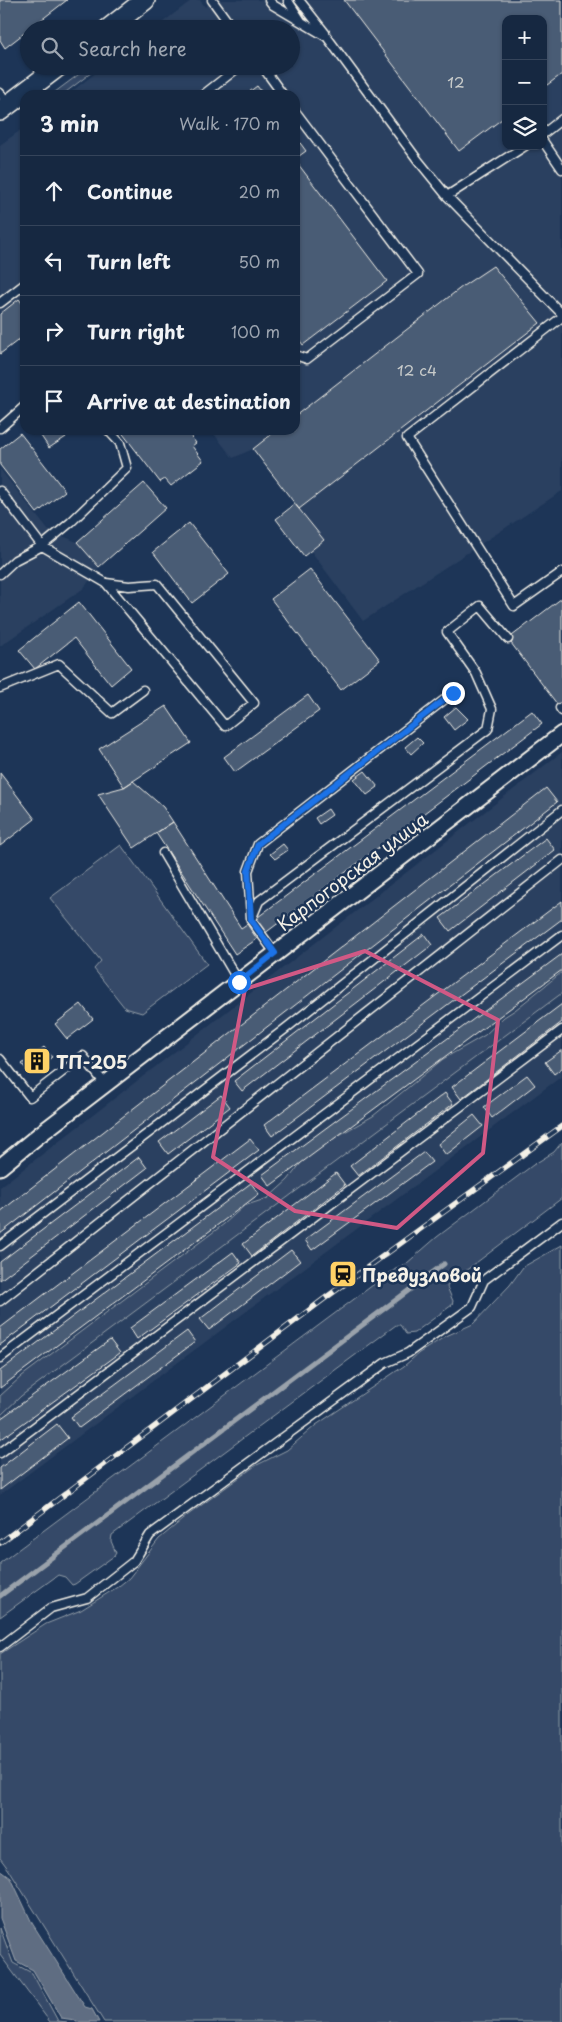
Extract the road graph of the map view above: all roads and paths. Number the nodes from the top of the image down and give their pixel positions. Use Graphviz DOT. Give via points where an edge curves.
graph roads {
  1 [pos="145,0"];
  2 [pos="212,0"];
  3 [pos="269,0"];
  4 [pos="299,0"];
  5 [pos="288,1"];
  6 [pos="119,20"];
  7 [pos="227,20"];
  8 [pos="298,20"];
  9 [pos="302,22"];
  10 [pos="327,37"];
  11 [pos="45,75"];
  12 [pos="229,75"];
  13 [pos="269,75"];
  14 [pos="23,90"];
  15 [pos="209,90"];
  16 [pos="279,90"];
  17 [pos="20,92"];
  18 [pos="3,103"];
  19 [pos="300,118"];
  20 [pos="562,119"];
  21 [pos="547,131"];
  22 [pos="547,147"];
  23 [pos="520,150"];
  24 [pos="562,169"];
  25 [pos="447,196"];
  26 [pos="20,288"];
  27 [pos="0,303"];
  28 [pos="562,316"];
  29 [pos="300,357"];
  30 [pos="20,410"];
  31 [pos="0,428"];
  32 [pos="113,435"];
  33 [pos="0,491"];
  34 [pos="42,546"];
  35 [pos="562,572"];
  36 [pos="0,574"];
  37 [pos="106,583"];
  38 [pos="508,639"];
  39 [pos="0,688"];
  40 [pos="144,690"];
  41 [pos="453,693"];
  42 [pos="562,734"];
  43 [pos="562,810"];
  44 [pos="163,853"];
  45 [pos="562,860"];
  46 [pos="251,920"];
  47 [pos="562,935"];
  48 [pos="275,953"];
  49 [pos="239,982"];
  50 [pos="562,1030"];
  51 [pos="0,1058"];
  52 [pos="105,1084"];
  53 [pos="0,1167"];
  54 [pos="562,1222"];
  55 [pos="0,1246"];
  56 [pos="0,1301"];
  57 [pos="0,1358"];
  58 [pos="0,1453"];
  59 [pos="0,1647"];
  1 -- 6 [label="street"];
  2 -- 7 [label="lane"];
  3 -- 8 [label="lane" via="273,6"];
  4 -- 10 [label="lane"];
  5 -- 9 [label="lane"];
  9 -- 10 [label="lane"];
  10 -- 25 [label="lane"];
  11 -- 14 [label="street"];
  12 -- 15 [label="lane"];
  13 -- 16 [label="lane"];
  17 -- 18 [label="street"];
  19 -- 29 [label="lane" via="418,274 307,359"];
  20 -- 21 [label="lane"];
  22 -- 24 [label="lane"];
  23 -- 25 [label="lane"];
  25 -- 28 [label="lane"];
  26 -- 27 [label="lane"];
  28 -- 35 [label="lane" via="407,438 514,606"];
  30 -- 31 [label="lane"];
  32 -- 34 [label="lane" via="120,443 127,468"];
  33 -- 34 [label="lane"];
  34 -- 36 [label="lane" via="15,560"];
  34 -- 37 [label="lane"];
  37 -- 37 [label="lane" via="226,726 254,703 157,584 129,586"];
  38 -- 46 [label="lane" via="480,606 447,632 476,673 492,709 488,729 259,901"];
  39 -- 40 [label="lane" via="58,664 112,713"];
  41 -- 46 [label="lane" via="258,844 248,871"];
  42 -- 48 [label="street, Карпогорская улица"];
  43 -- 55 [label="lane" via="285,1029"];
  44 -- 49 [label="lane"];
  45 -- 56 [label="lane"];
  46 -- 48 [label="lane"];
  47 -- 57 [label="lane"];
  48 -- 49 [label="street, Карпогорская улица"];
  49 -- 52 [label="street, Карпогорская улица"];
  50 -- 58 [label="lane"];
  51 -- 52 [label="lane" via="30,1097 83,1056"];
  52 -- 53 [label="street, Карпогорская улица"];
  54 -- 59 [label="lane" via="484,1280 472,1307 408,1353 385,1363 150,1535 134,1561 86,1598 51,1608"];
}
